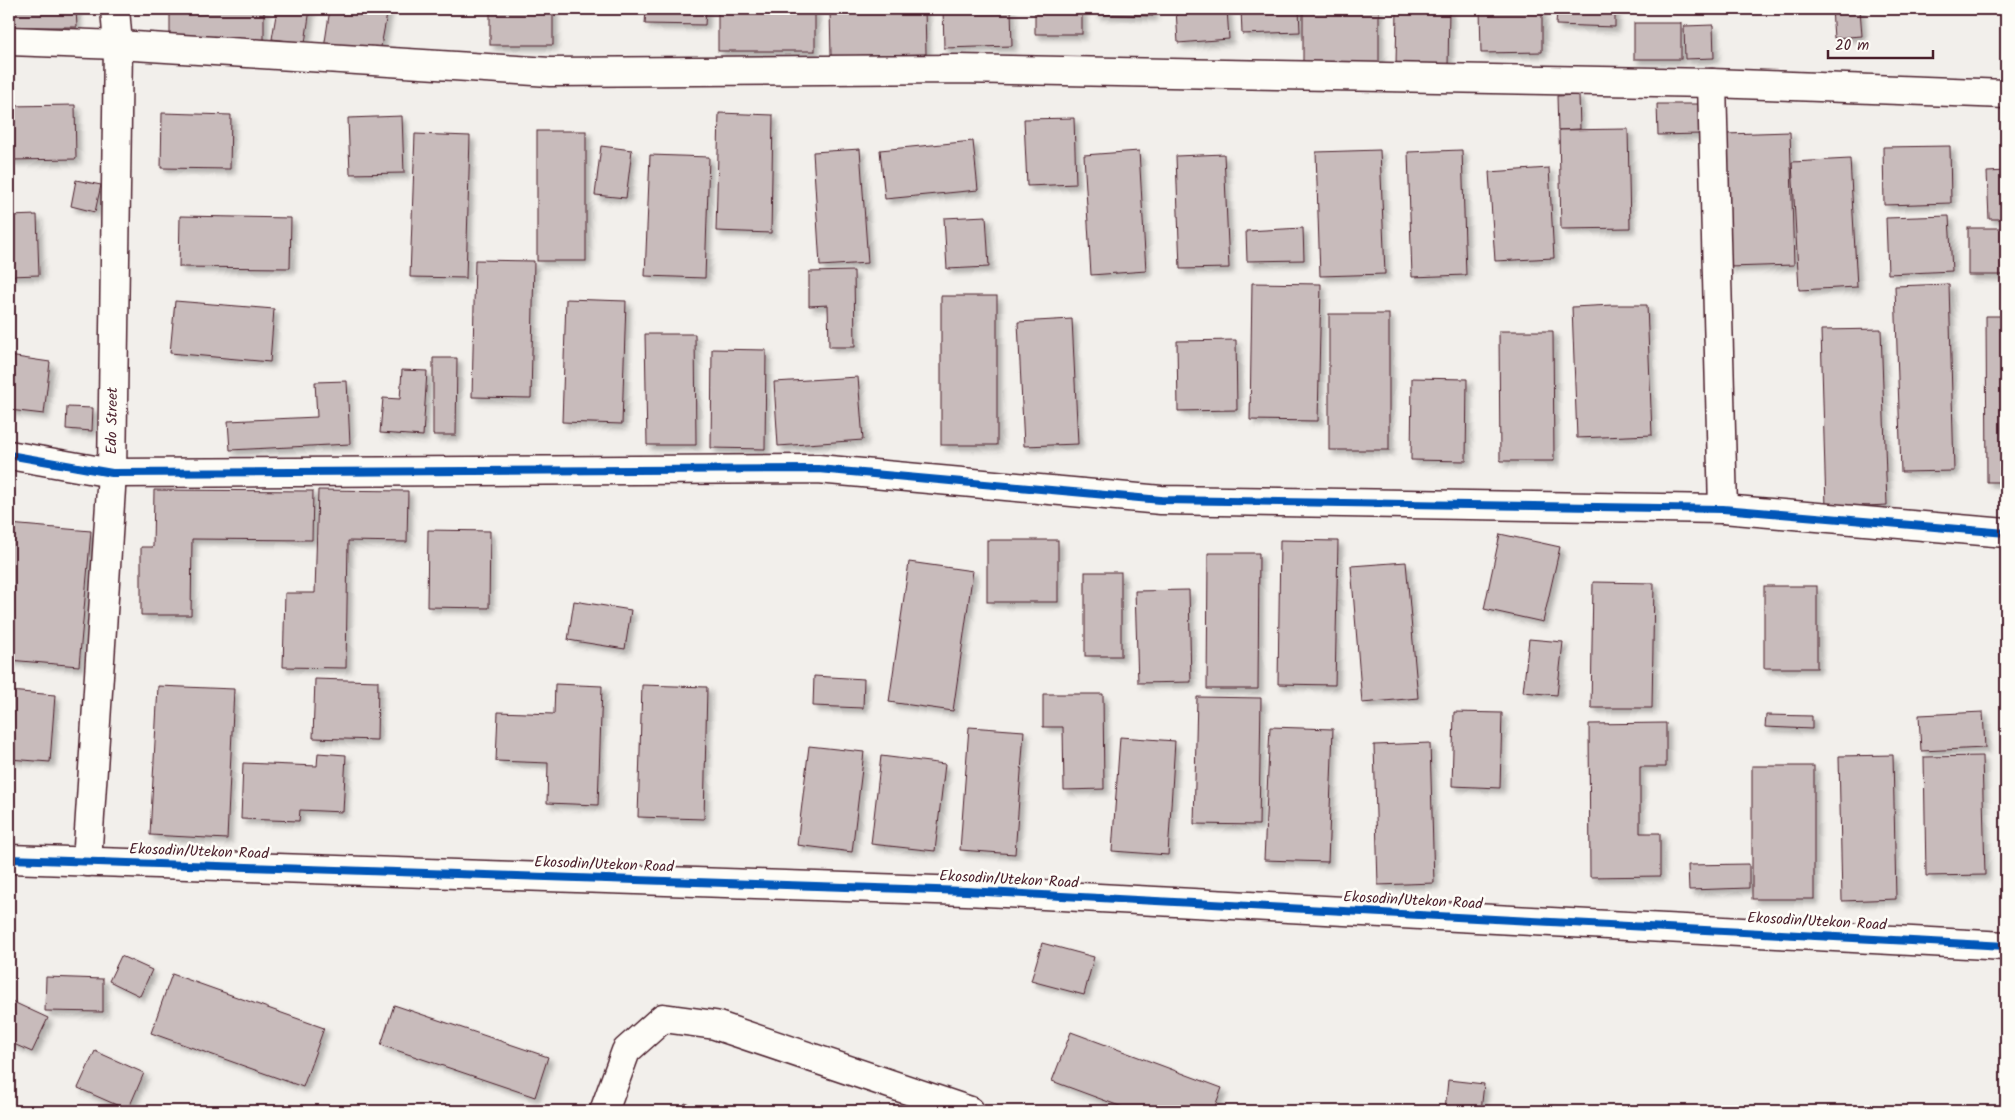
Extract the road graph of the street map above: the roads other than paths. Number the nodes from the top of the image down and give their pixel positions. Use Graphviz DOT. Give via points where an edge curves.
graph roads {
  1 [pos="115,9"];
  2 [pos="9,41"];
  3 [pos="118,45"];
  4 [pos="1712,83"];
  5 [pos="2006,94"];
  6 [pos="9,455"];
  7 [pos="112,474"];
  8 [pos="1722,509"];
  9 [pos="2006,533"];
  10 [pos="9,859"];
  11 [pos="87,862"];
  12 [pos="2006,946"];
  13 [pos="604,1111"];
  14 [pos="970,1111"];
  1 -- 3 [label="street, Edo Street"];
  2 -- 3 [label="street"];
  3 -- 4 [label="street" via="550,72 958,69"];
  3 -- 7 [label="street, Edo Street"];
  4 -- 5 [label="street"];
  4 -- 8 [label="street"];
  6 -- 7 [label="street"];
  7 -- 8 [label="street" via="818,469 1161,500"];
  7 -- 11 [label="street, Edo Street"];
  8 -- 9 [label="street"];
  10 -- 11 [label="street, Ekosodin/Utekon Road"];
  11 -- 12 [label="street, Ekosodin/Utekon Road" via="966,891"];
  13 -- 14 [label="street" via="626,1051 663,1018 716,1025"];
}
